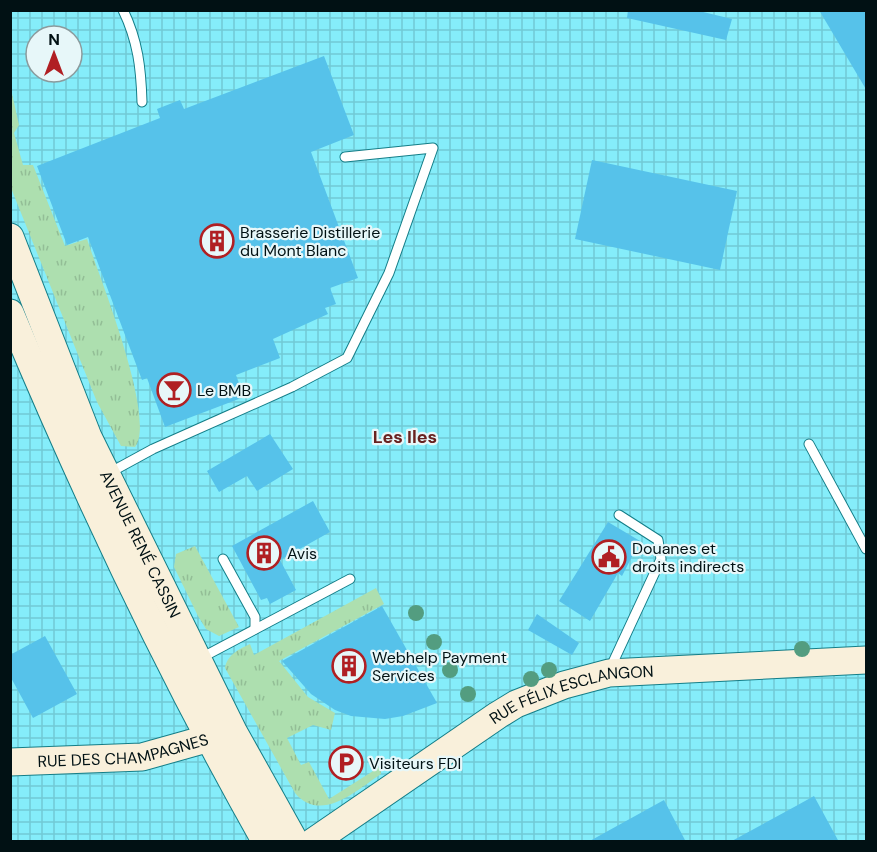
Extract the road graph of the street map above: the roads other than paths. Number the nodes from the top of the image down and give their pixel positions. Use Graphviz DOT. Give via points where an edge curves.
graph roads {
  1 [pos="123,10"];
  2 [pos="142,102"];
  3 [pos="345,157"];
  4 [pos="10,237"];
  5 [pos="10,314"];
  6 [pos="809,444"];
  7 [pos="96,479"];
  8 [pos="619,515"];
  9 [pos="867,549"];
  10 [pos="223,559"];
  11 [pos="350,579"];
  12 [pos="255,629"];
  13 [pos="198,660"];
  14 [pos="867,660"];
  15 [pos="609,673"];
  16 [pos="233,731"];
  17 [pos="208,740"];
  18 [pos="10,762"];
  19 [pos="266,842"];
  20 [pos="295,842"];
  21 [pos="314,842"];
  1 -- 2 [label="lane" via="135,35"];
  3 -- 7 [label="lane" via="433,148 389,273 347,358"];
  4 -- 7 [label="main road, AVENUE RENÉ CASSIN" via="88,437"];
  5 -- 7 [label="main road, AVENUE RENÉ CASSIN"];
  6 -- 9 [label="lane"];
  7 -- 13 [label="main road, AVENUE RENÉ CASSIN"];
  7 -- 17 [label="main road, AVENUE RENÉ CASSIN" via="136,598"];
  8 -- 15 [label="lane" via="658,540 661,559"];
  10 -- 12 [label="lane" via="255,617"];
  11 -- 12 [label="lane"];
  12 -- 13 [label="lane"];
  13 -- 16 [label="main road, AVENUE RENÉ CASSIN"];
  14 -- 15 [label="main road, RUE FÉLIX ESCLANGON"];
  15 -- 21 [label="main road, RUE FÉLIX ESCLANGON" via="516,704"];
  16 -- 17 [label="main road, RUE DES CHAMPAGNES"];
  16 -- 20 [label="main road, AVENUE RENÉ CASSIN"];
  17 -- 18 [label="main road, RUE DES CHAMPAGNES" via="142,757"];
  17 -- 19 [label="main road, AVENUE RENÉ CASSIN"];
}
